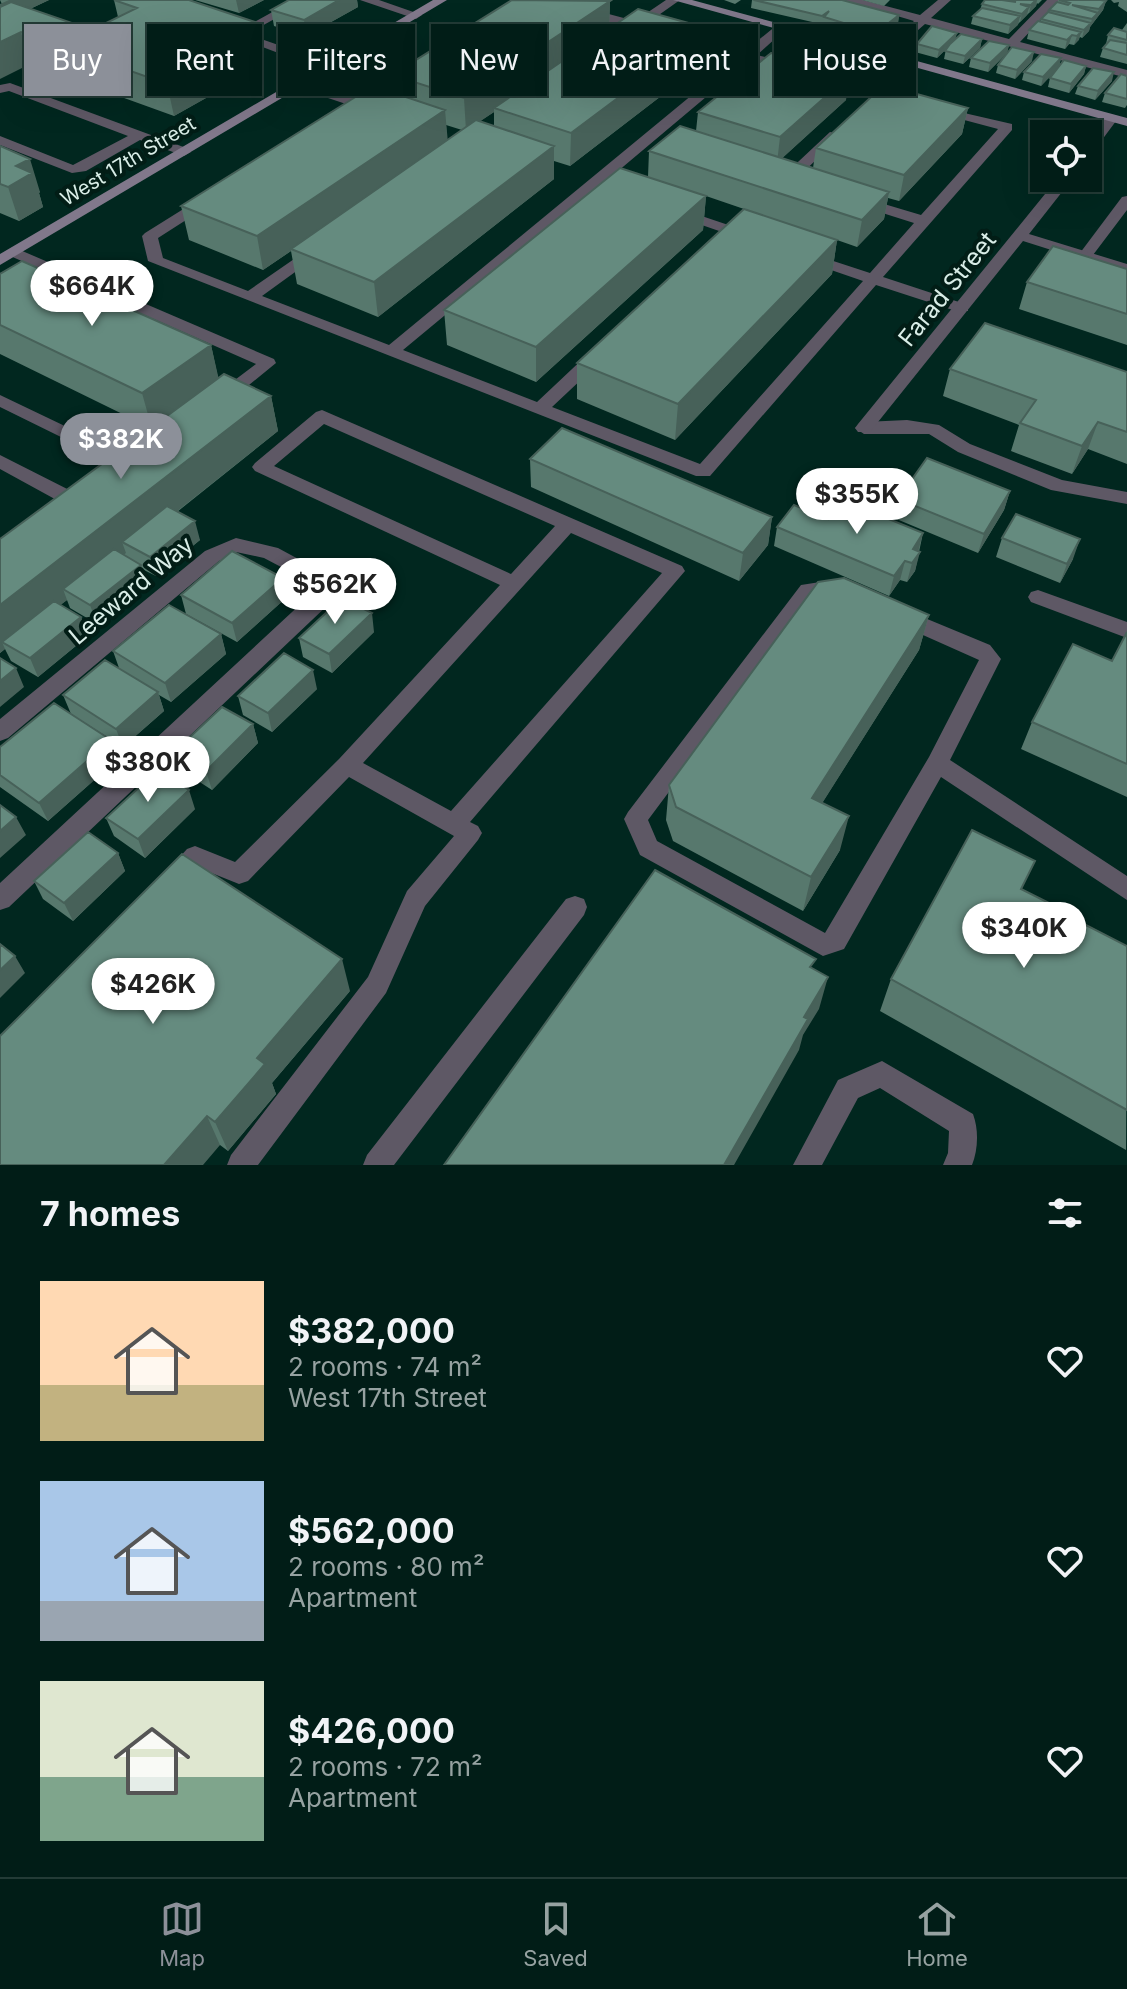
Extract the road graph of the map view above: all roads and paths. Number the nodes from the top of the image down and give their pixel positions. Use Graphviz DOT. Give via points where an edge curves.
graph roads {
  1 [pos="303,0"];
  2 [pos="366,0"];
  3 [pos="441,0"];
  4 [pos="542,0"];
  5 [pos="676,0"];
  6 [pos="849,0"];
  7 [pos="945,0"];
  8 [pos="1054,0"];
  9 [pos="416,15"];
  10 [pos="923,19"];
  11 [pos="258,24"];
  12 [pos="401,24"];
  13 [pos="612,24"];
  14 [pos="639,24"];
  15 [pos="774,26"];
  16 [pos="916,27"];
  17 [pos="774,34"];
  18 [pos="1012,43"];
  19 [pos="758,47"];
  20 [pos="422,64"];
  21 [pos="916,64"];
  22 [pos="415,68"];
  23 [pos="1127,74"];
  24 [pos="0,89"];
  25 [pos="278,96"];
  26 [pos="323,96"];
  27 [pos="371,96"];
  28 [pos="704,96"];
  29 [pos="875,96"];
  30 [pos="1112,117"];
  31 [pos="1127,122"];
  32 [pos="845,125"];
  33 [pos="1102,130"];
  34 [pos="139,135"];
  35 [pos="0,140"];
  36 [pos="184,152"];
  37 [pos="773,174"];
  38 [pos="788,179"];
  39 [pos="595,183"];
  40 [pos="803,183"];
  41 [pos="1055,192"];
  42 [pos="215,195"];
  43 [pos="848,197"];
  44 [pos="639,198"];
  45 [pos="1127,200"];
  46 [pos="668,209"];
  47 [pos="924,221"];
  48 [pos="1021,236"];
  49 [pos="326,244"];
  50 [pos="771,244"];
  51 [pos="5,254"];
  52 [pos="800,254"];
  53 [pos="1085,256"];
  54 [pos="1127,269"];
  55 [pos="873,279"];
  56 [pos="250,297"];
  57 [pos="962,308"];
  58 [pos="606,346"];
  59 [pos="391,352"];
  60 [pos="0,400"];
  61 [pos="206,409"];
  62 [pos="540,409"];
  63 [pos="0,461"];
  64 [pos="111,481"];
  65 [pos="1127,498"];
  66 [pos="80,504"];
  67 [pos="568,524"];
  68 [pos="513,583"];
  69 [pos="1038,597"];
  70 [pos="1127,630"];
  71 [pos="0,732"];
  72 [pos="937,763"];
  73 [pos="347,765"];
  74 [pos="454,824"];
  75 [pos="1127,889"];
  76 [pos="0,899"];
  77 [pos="152,899"];
  78 [pos="575,907"];
  79 [pos="241,1165"];
  80 [pos="377,1165"];
  81 [pos="807,1165"];
  82 [pos="957,1165"];
  1 -- 11 [label="street"];
  2 -- 9 [label="street"];
  3 -- 9 [label="street, West 17th Street"];
  4 -- 13 [label="street"];
  5 -- 14 [label="street"];
  5 -- 15 [label="street"];
  6 -- 10 [label="street"];
  7 -- 10 [label="street"];
  8 -- 18 [label="street"];
  9 -- 12 [label="street, West 17th Street"];
  10 -- 16 [label="street"];
  10 -- 18 [label="street"];
  17 -- 19 [label="street"];
  18 -- 23 [label="street"];
  20 -- 22 [label="street"];
  21 -- 30 [label="street"];
  24 -- 34 [label="street" via="10,87"];
  25 -- 36 [label="street, West 17th Street"];
  26 -- 27 [label="street" via="352,108"];
  28 -- 39 [label="street" via="659,138"];
  29 -- 47 [label="street" via="1007,127"];
  30 -- 31 [label="street"];
  30 -- 33 [label="street"];
  32 -- 38 [label="street"];
  34 -- 35 [label="street" via="72,169"];
  34 -- 36 [label="street"];
  36 -- 51 [label="street, West 17th Street"];
  37 -- 38 [label="street"];
  38 -- 40 [label="street"];
  39 -- 44 [label="street"];
  39 -- 59 [label="street"];
  41 -- 48 [label="street, Farad Street"];
  42 -- 56 [label="street" via="150,236 156,261"];
  43 -- 47 [label="street"];
  45 -- 53 [label="street"];
  46 -- 50 [label="street" via="722,234"];
  47 -- 55 [label="street"];
  48 -- 53 [label="street"];
  48 -- 57 [label="street, Farad Street"];
  49 -- 56 [label="street"];
  51 -- 61 [label="street" via="268,363"];
  52 -- 55 [label="street"];
  53 -- 54 [label="street"];
  55 -- 57 [label="street"];
  55 -- 62 [label="street" via="703,472"];
  56 -- 59 [label="street"];
  57 -- 65 [label="street, Farad Street" via="864,428 933,429 964,448 1058,486"];
  58 -- 62 [label="street"];
  59 -- 62 [label="street"];
  60 -- 64 [label="street" via="138,461"];
  63 -- 66 [label="street"];
  67 -- 68 [label="street"];
  67 -- 68 [label="street" via="322,416 261,467"];
  67 -- 74 [label="street" via="675,571"];
  68 -- 73 [label="street"];
  69 -- 70 [label="street"];
  71 -- 76 [label="street, Leeward Way" via="212,556 233,545 248,545 330,585 324,597"];
  72 -- 72 [label="street" via="835,941 823,945 648,848 636,819 808,590 833,587 983,651 990,659"];
  72 -- 75 [label="street"];
  73 -- 74 [label="street"];
  73 -- 77 [label="street" via="239,874 195,856"];
  74 -- 79 [label="street" via="470,833 416,899 377,985"];
  78 -- 80 [label="street"];
  81 -- 82 [label="street" via="848,1089 882,1074 963,1124"];
}
